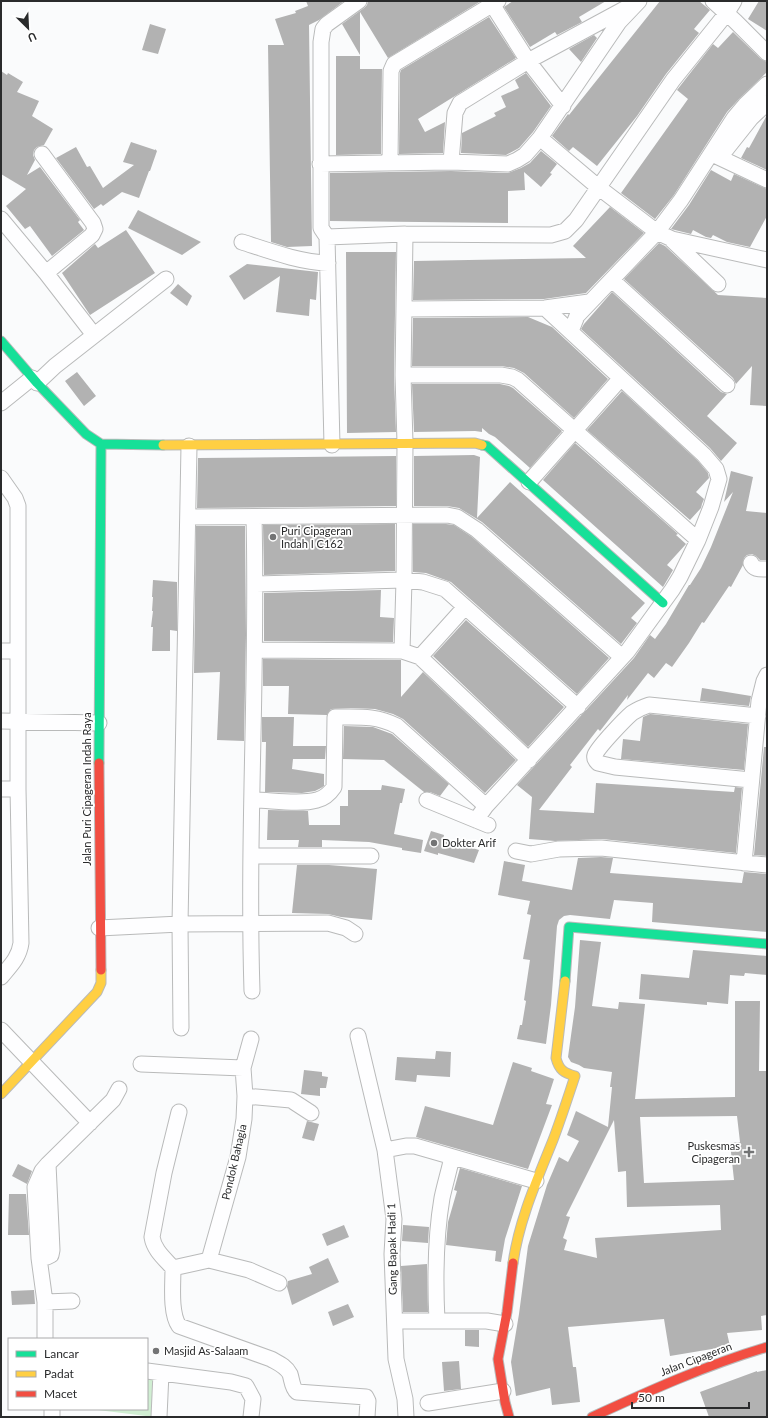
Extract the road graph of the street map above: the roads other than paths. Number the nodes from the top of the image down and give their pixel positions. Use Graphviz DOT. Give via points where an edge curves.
graph roads {
  1 [pos="359,1"];
  2 [pos="639,1"];
  3 [pos="713,1"];
  4 [pos="493,2"];
  5 [pos="730,7"];
  6 [pos="767,53"];
  7 [pos="528,62"];
  8 [pos="767,84"];
  9 [pos="767,103"];
  10 [pos="563,106"];
  11 [pos="540,138"];
  12 [pos="42,154"];
  13 [pos="715,156"];
  14 [pos="390,162"];
  15 [pos="451,162"];
  16 [pos="320,164"];
  17 [pos="767,180"];
  18 [pos="598,187"];
  19 [pos="1,219"];
  20 [pos="657,232"];
  21 [pos="405,234"];
  22 [pos="327,237"];
  23 [pos="672,239"];
  24 [pos="242,242"];
  25 [pos="767,260"];
  26 [pos="328,263"];
  27 [pos="46,273"];
  28 [pos="166,279"];
  29 [pos="612,280"];
  30 [pos="718,284"];
  31 [pos="589,302"];
  32 [pos="545,308"];
  33 [pos="405,309"];
  34 [pos="571,332"];
  35 [pos="94,335"];
  36 [pos="1,341"];
  37 [pos="403,374"];
  38 [pos="622,378"];
  39 [pos="35,381"];
  40 [pos="727,385"];
  41 [pos="1,403"];
  42 [pos="574,430"];
  43 [pos="405,443"];
  44 [pos="101,444"];
  45 [pos="189,446"];
  46 [pos="332,446"];
  47 [pos="1,478"];
  48 [pos="529,482"];
  49 [pos="404,515"];
  50 [pos="188,517"];
  51 [pos="254,517"];
  52 [pos="698,540"];
  53 [pos="751,563"];
  54 [pos="767,569"];
  55 [pos="404,580"];
  56 [pos="256,584"];
  57 [pos="663,603"];
  58 [pos="465,607"];
  59 [pos="255,650"];
  60 [pos="1,651"];
  61 [pos="18,651"];
  62 [pos="402,652"];
  63 [pos="420,657"];
  64 [pos="622,657"];
  65 [pos="767,676"];
  66 [pos="578,707"];
  67 [pos="758,716"];
  68 [pos="1,721"];
  69 [pos="18,722"];
  70 [pos="99,723"];
  71 [pos="529,760"];
  72 [pos="751,780"];
  73 [pos="1,789"];
  74 [pos="18,789"];
  75 [pos="252,800"];
  76 [pos="427,800"];
  77 [pos="486,806"];
  78 [pos="516,851"];
  79 [pos="250,856"];
  80 [pos="371,856"];
  81 [pos="744,863"];
  82 [pos="767,865"];
  83 [pos="180,924"];
  84 [pos="250,924"];
  85 [pos="99,928"];
  86 [pos="355,934"];
  87 [pos="767,944"];
  88 [pos="1,976"];
  89 [pos="252,991"];
  90 [pos="181,1028"];
  91 [pos="1,1030"];
  92 [pos="358,1036"];
  93 [pos="251,1039"];
  94 [pos="31,1063"];
  95 [pos="140,1064"];
  96 [pos="243,1068"];
  97 [pos="120,1089"];
  98 [pos="1,1094"];
  99 [pos="245,1096"];
  100 [pos="179,1112"];
  101 [pos="311,1113"];
  102 [pos="90,1123"];
  103 [pos="396,1148"];
  104 [pos="452,1157"];
  105 [pos="536,1181"];
  106 [pos="209,1260"];
  107 [pos="173,1268"];
  108 [pos="279,1283"];
  109 [pos="72,1301"];
  110 [pos="45,1302"];
  111 [pos="437,1321"];
  112 [pos="403,1322"];
  113 [pos="505,1324"];
  114 [pos="45,1338"];
  115 [pos="767,1347"];
  116 [pos="154,1372"];
  117 [pos="503,1391"];
  118 [pos="428,1403"];
  119 [pos="596,1416"];
  120 [pos="159,1417"];
  121 [pos="251,1417"];
  122 [pos="367,1417"];
  123 [pos="406,1417"];
  124 [pos="509,1417"];
  1 -- 16 [label="street" via="323,29"];
  2 -- 7 [label="street"];
  2 -- 10 [label="street" via="619,22"];
  3 -- 5 [label="street"];
  4 -- 7 [label="street"];
  4 -- 14 [label="street" via="394,64 391,71"];
  5 -- 6 [label="street"];
  5 -- 18 [label="street" via="673,80"];
  7 -- 10 [label="street"];
  7 -- 15 [label="street" via="460,103 454,113"];
  8 -- 13 [label="street" via="734,118"];
  9 -- 13 [label="street"];
  10 -- 11 [label="street"];
  11 -- 15 [label="street" via="525,155 508,164"];
  11 -- 18 [label="street"];
  12 -- 27 [label="street" via="95,229 92,235"];
  13 -- 17 [label="street"];
  13 -- 20 [label="street"];
  14 -- 15 [label="street"];
  14 -- 16 [label="street"];
  16 -- 22 [label="street" via="321,228"];
  18 -- 20 [label="street"];
  18 -- 21 [label="street" via="576,220 565,231 551,235"];
  19 -- 27 [label="street"];
  20 -- 23 [label="street"];
  20 -- 29 [label="street"];
  21 -- 22 [label="street"];
  21 -- 33 [label="street"];
  22 -- 26 [label="street"];
  23 -- 25 [label="street"];
  23 -- 30 [label="street"];
  24 -- 26 [label="street" via="277,254"];
  26 -- 46 [label="street"];
  27 -- 35 [label="street"];
  28 -- 35 [label="street"];
  29 -- 31 [label="street"];
  29 -- 40 [label="street"];
  31 -- 32 [label="street"];
  31 -- 34 [label="street" via="577,316"];
  32 -- 33 [label="street"];
  32 -- 34 [label="street"];
  33 -- 37 [label="street"];
  34 -- 38 [label="street"];
  35 -- 39 [label="street"];
  36 -- 39 [label="street"];
  37 -- 42 [label="street" via="512,376"];
  37 -- 43 [label="street"];
  38 -- 42 [label="street"];
  38 -- 52 [label="street" via="716,469 719,479"];
  39 -- 41 [label="street"];
  39 -- 44 [label="street" via="86,434"];
  42 -- 48 [label="street"];
  42 -- 52 [label="street"];
  43 -- 46 [label="street"];
  43 -- 48 [label="street" via="475,443 487,446"];
  43 -- 49 [label="street"];
  44 -- 45 [label="street"];
  44 -- 70 [label="street, Jalan Puri Cipageran Indah Raya"];
  45 -- 46 [label="street"];
  45 -- 50 [label="street"];
  47 -- 61 [label="street" via="18,506"];
  48 -- 57 [label="street"];
  49 -- 51 [label="street"];
  49 -- 55 [label="street"];
  49 -- 64 [label="street" via="457,517 477,530"];
  50 -- 51 [label="street"];
  50 -- 83 [label="street"];
  51 -- 56 [label="street"];
  52 -- 57 [label="street" via="680,577"];
  53 -- 54 [label="street" via="756,569"];
  55 -- 56 [label="street"];
  55 -- 58 [label="street" via="423,582 445,589"];
  55 -- 62 [label="street"];
  56 -- 59 [label="street"];
  57 -- 64 [label="street"];
  58 -- 63 [label="street"];
  58 -- 66 [label="street"];
  59 -- 62 [label="street"];
  59 -- 75 [label="street"];
  60 -- 61 [label="street"];
  61 -- 69 [label="street"];
  62 -- 63 [label="street"];
  63 -- 71 [label="street"];
  64 -- 66 [label="street"];
  65 -- 67 [label="street" via="762,686"];
  66 -- 71 [label="street"];
  67 -- 72 [label="street"];
  67 -- 72 [label="street" via="649,705 632,714 595,755 598,763 615,767"];
  68 -- 69 [label="street"];
  69 -- 70 [label="street"];
  69 -- 74 [label="street"];
  70 -- 85 [label="street, Jalan Puri Cipageran Indah Raya"];
  71 -- 77 [label="street"];
  72 -- 81 [label="street"];
  73 -- 74 [label="street"];
  74 -- 88 [label="street" via="21,943 17,959"];
  75 -- 77 [label="street" via="305,801 317,800 330,794 334,787 334,716 370,716 397,726"];
  75 -- 79 [label="street"];
  76 -- 77 [label="street" via="482,822"];
  78 -- 81 [label="street" via="531,854 559,849 601,848"];
  79 -- 80 [label="street"];
  79 -- 84 [label="street"];
  81 -- 82 [label="street"];
  83 -- 84 [label="street"];
  83 -- 85 [label="street"];
  83 -- 90 [label="street"];
  84 -- 86 [label="street" via="328,924 346,928"];
  84 -- 89 [label="street"];
  85 -- 94 [label="street, Jalan Puri Cipageran Indah Raya" via="101,983 97,992"];
  87 -- 105 [label="street" via="568,927 563,1006 556,1058 558,1067 565,1073 575,1076"];
  91 -- 94 [label="street"];
  92 -- 103 [label="street, Gang Bapak Hadi 1"];
  93 -- 96 [label="street, Pondok Bahagia"];
  94 -- 98 [label="street, Jalan Puri Cipageran Indah Raya"];
  94 -- 102 [label="street"];
  95 -- 96 [label="street"];
  96 -- 99 [label="street, Pondok Bahagia"];
  97 -- 102 [label="street" via="113,1100"];
  99 -- 101 [label="street" via="291,1100"];
  99 -- 106 [label="street, Pondok Bahagia" via="238,1157"];
  100 -- 107 [label="street" via="152,1237 156,1249"];
  102 -- 110 [label="street" via="48,1164 35,1187 38,1258"];
  103 -- 104 [label="street" via="415,1146"];
  103 -- 123 [label="street, Gang Bapak Hadi 1" via="392,1254 396,1359 405,1399"];
  104 -- 105 [label="street"];
  104 -- 111 [label="street" via="442,1198 436,1255"];
  105 -- 113 [label="street" via="516,1243"];
  106 -- 107 [label="street"];
  106 -- 108 [label="street" via="249,1270"];
  107 -- 122 [label="street" via="174,1315 179,1326 282,1365 289,1372 296,1392 366,1397"];
  109 -- 110 [label="street"];
  110 -- 114 [label="street"];
  111 -- 112 [label="street"];
  111 -- 113 [label="street" via="487,1321"];
  113 -- 117 [label="street" via="498,1359"];
  115 -- 119 [label="street, Jalan Cipageran" via="669,1382"];
  116 -- 120 [label="street"];
  116 -- 121 [label="street" via="246,1386 253,1399"];
  117 -- 118 [label="street"];
  117 -- 124 [label="street"];
}
